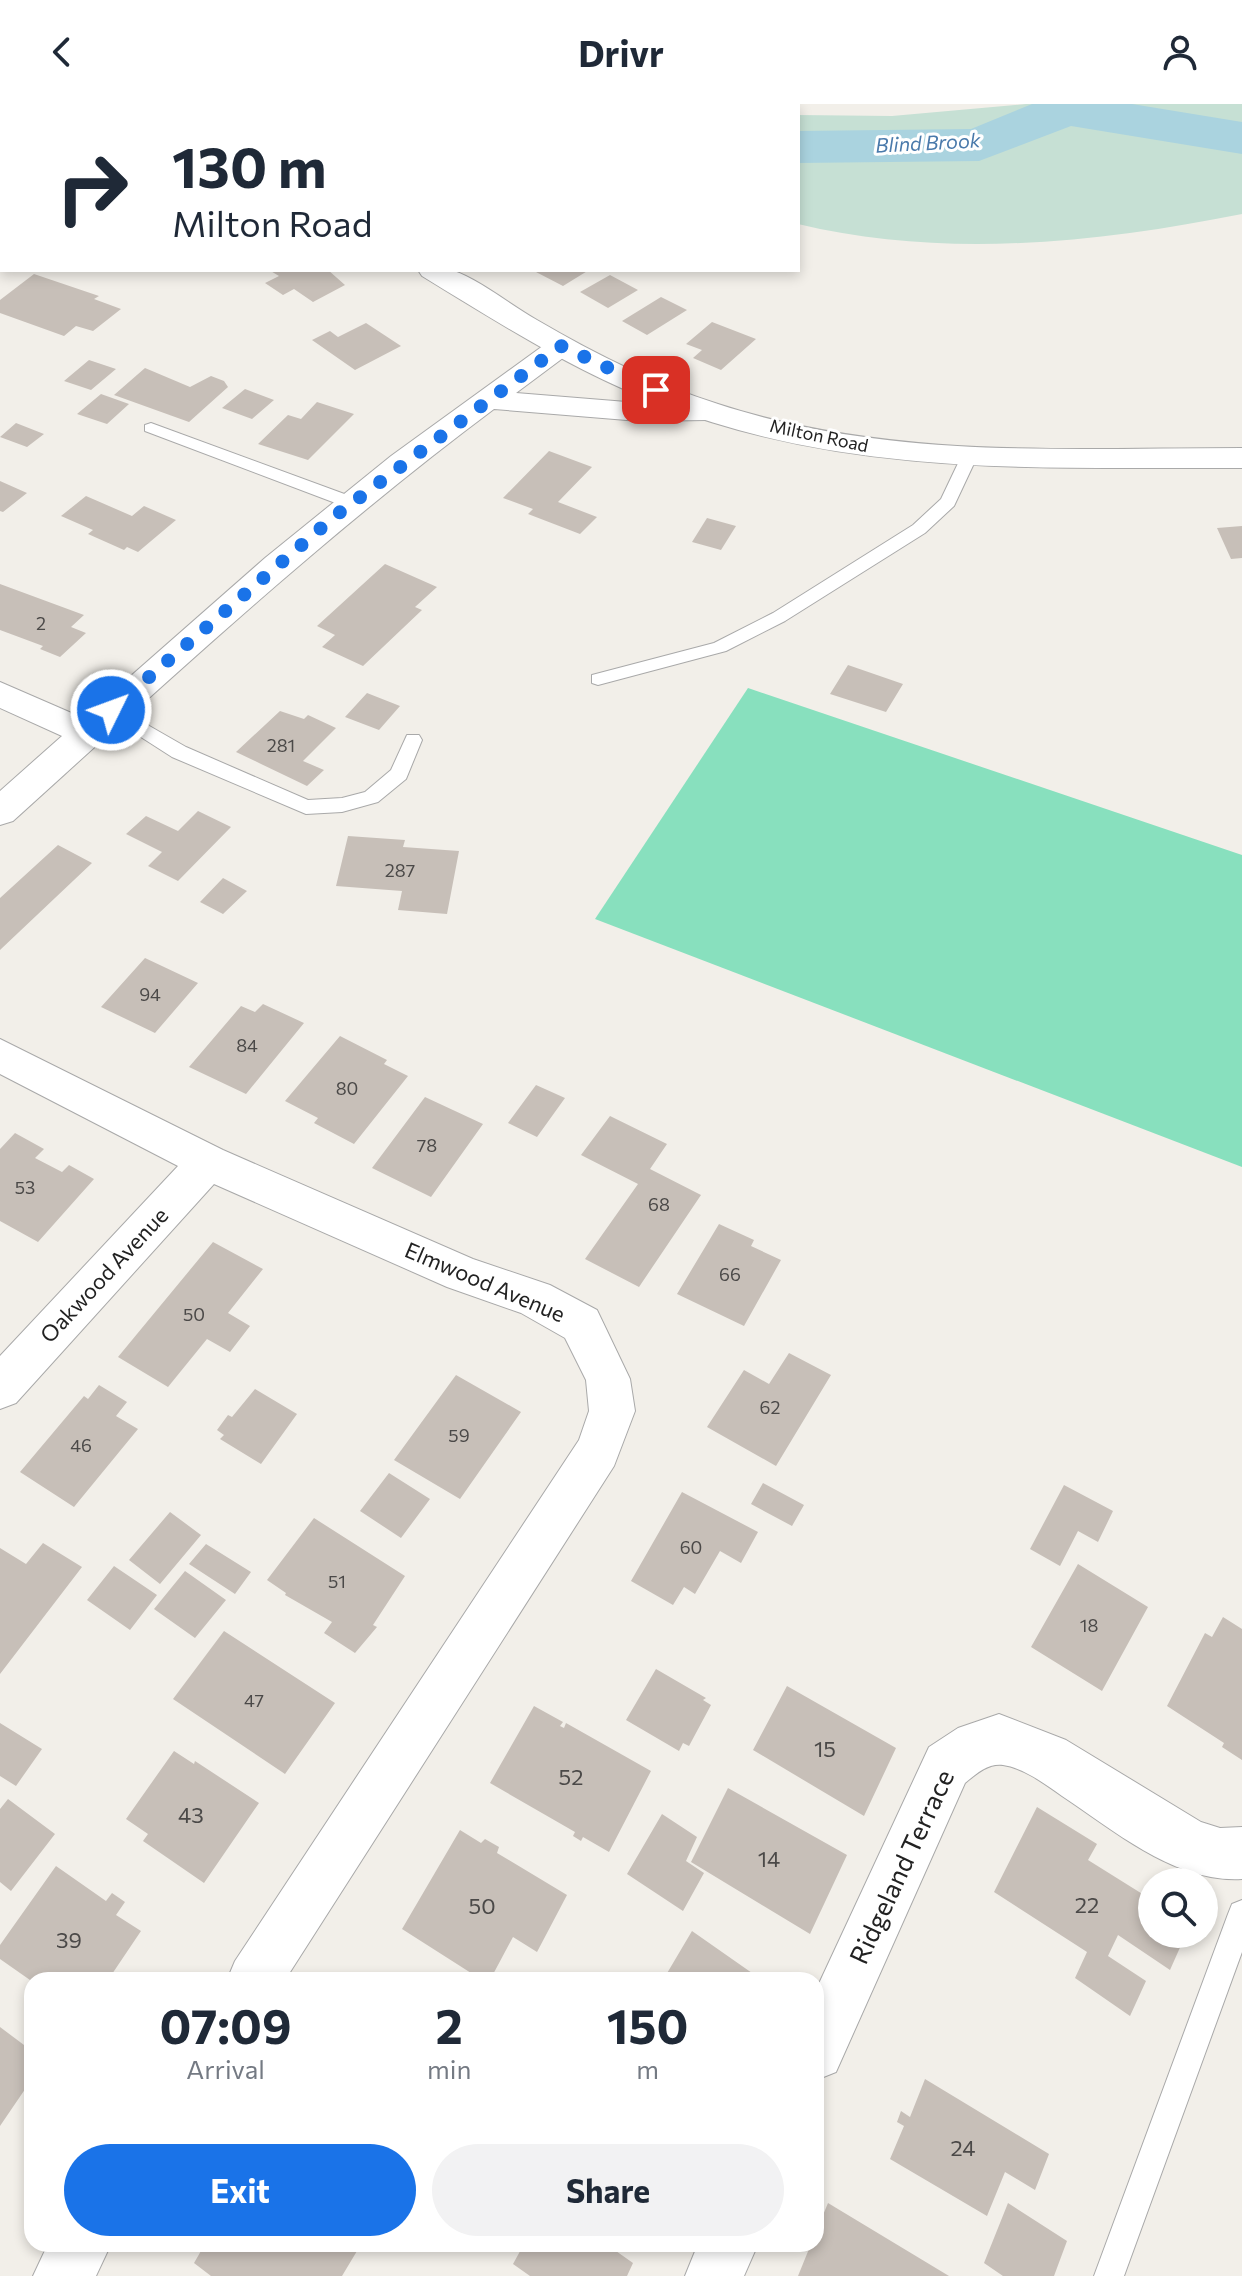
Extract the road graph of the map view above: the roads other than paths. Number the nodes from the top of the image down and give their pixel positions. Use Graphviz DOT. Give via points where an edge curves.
graph roads {
  1 [pos="435,272"];
  2 [pos="561,346"];
  3 [pos="490,400"];
  4 [pos="707,411"];
  5 [pos="151,428"];
  6 [pos="969,457"];
  7 [pos="1242,458"];
  8 [pos="352,503"];
  9 [pos="598,679"];
  10 [pos="0,694"];
  11 [pos="99,722"];
  12 [pos="413,740"];
  13 [pos="0,812"];
  14 [pos="0,1055"];
  15 [pos="208,1162"];
  16 [pos="0,1388"];
  17 [pos="1242,1853"];
  18 [pos="1242,1914"];
  19 [pos="259,1972"];
  20 [pos="824,2034"];
  21 [pos="77,2252"];
  22 [pos="725,2252"];
  23 [pos="62,2276"];
  24 [pos="714,2276"];
  25 [pos="1109,2276"];
  1 -- 2 [label="street, Milton Road"];
  2 -- 3 [label="street"];
  2 -- 4 [label="street, Milton Road"];
  3 -- 4 [label="street" via="639,412"];
  3 -- 8 [label="street"];
  4 -- 6 [label="street, Milton Road" via="869,447"];
  5 -- 8 [label="lane"];
  6 -- 7 [label="street, Milton Road"];
  6 -- 9 [label="lane" via="948,502 919,529 779,617 720,647"];
  8 -- 11 [label="street"];
  10 -- 11 [label="street"];
  11 -- 12 [label="lane" via="306,807 371,797 399,774"];
  11 -- 13 [label="street"];
  14 -- 15 [label="street, Elmwood Avenue"];
  15 -- 16 [label="street, Oakwood Avenue"];
  15 -- 19 [label="street, Elmwood Avenue" via="462,1274 535,1299 581,1324 608,1379 612,1411 598,1451"];
  17 -- 20 [label="street, Ridgeland Terrace" via="1231,1857 1198,1850 1034,1751 999,1738 968,1748 947,1765"];
  18 -- 25 [label="lane"];
  21 -- 23 [label="street"];
  22 -- 24 [label="street"];
}
